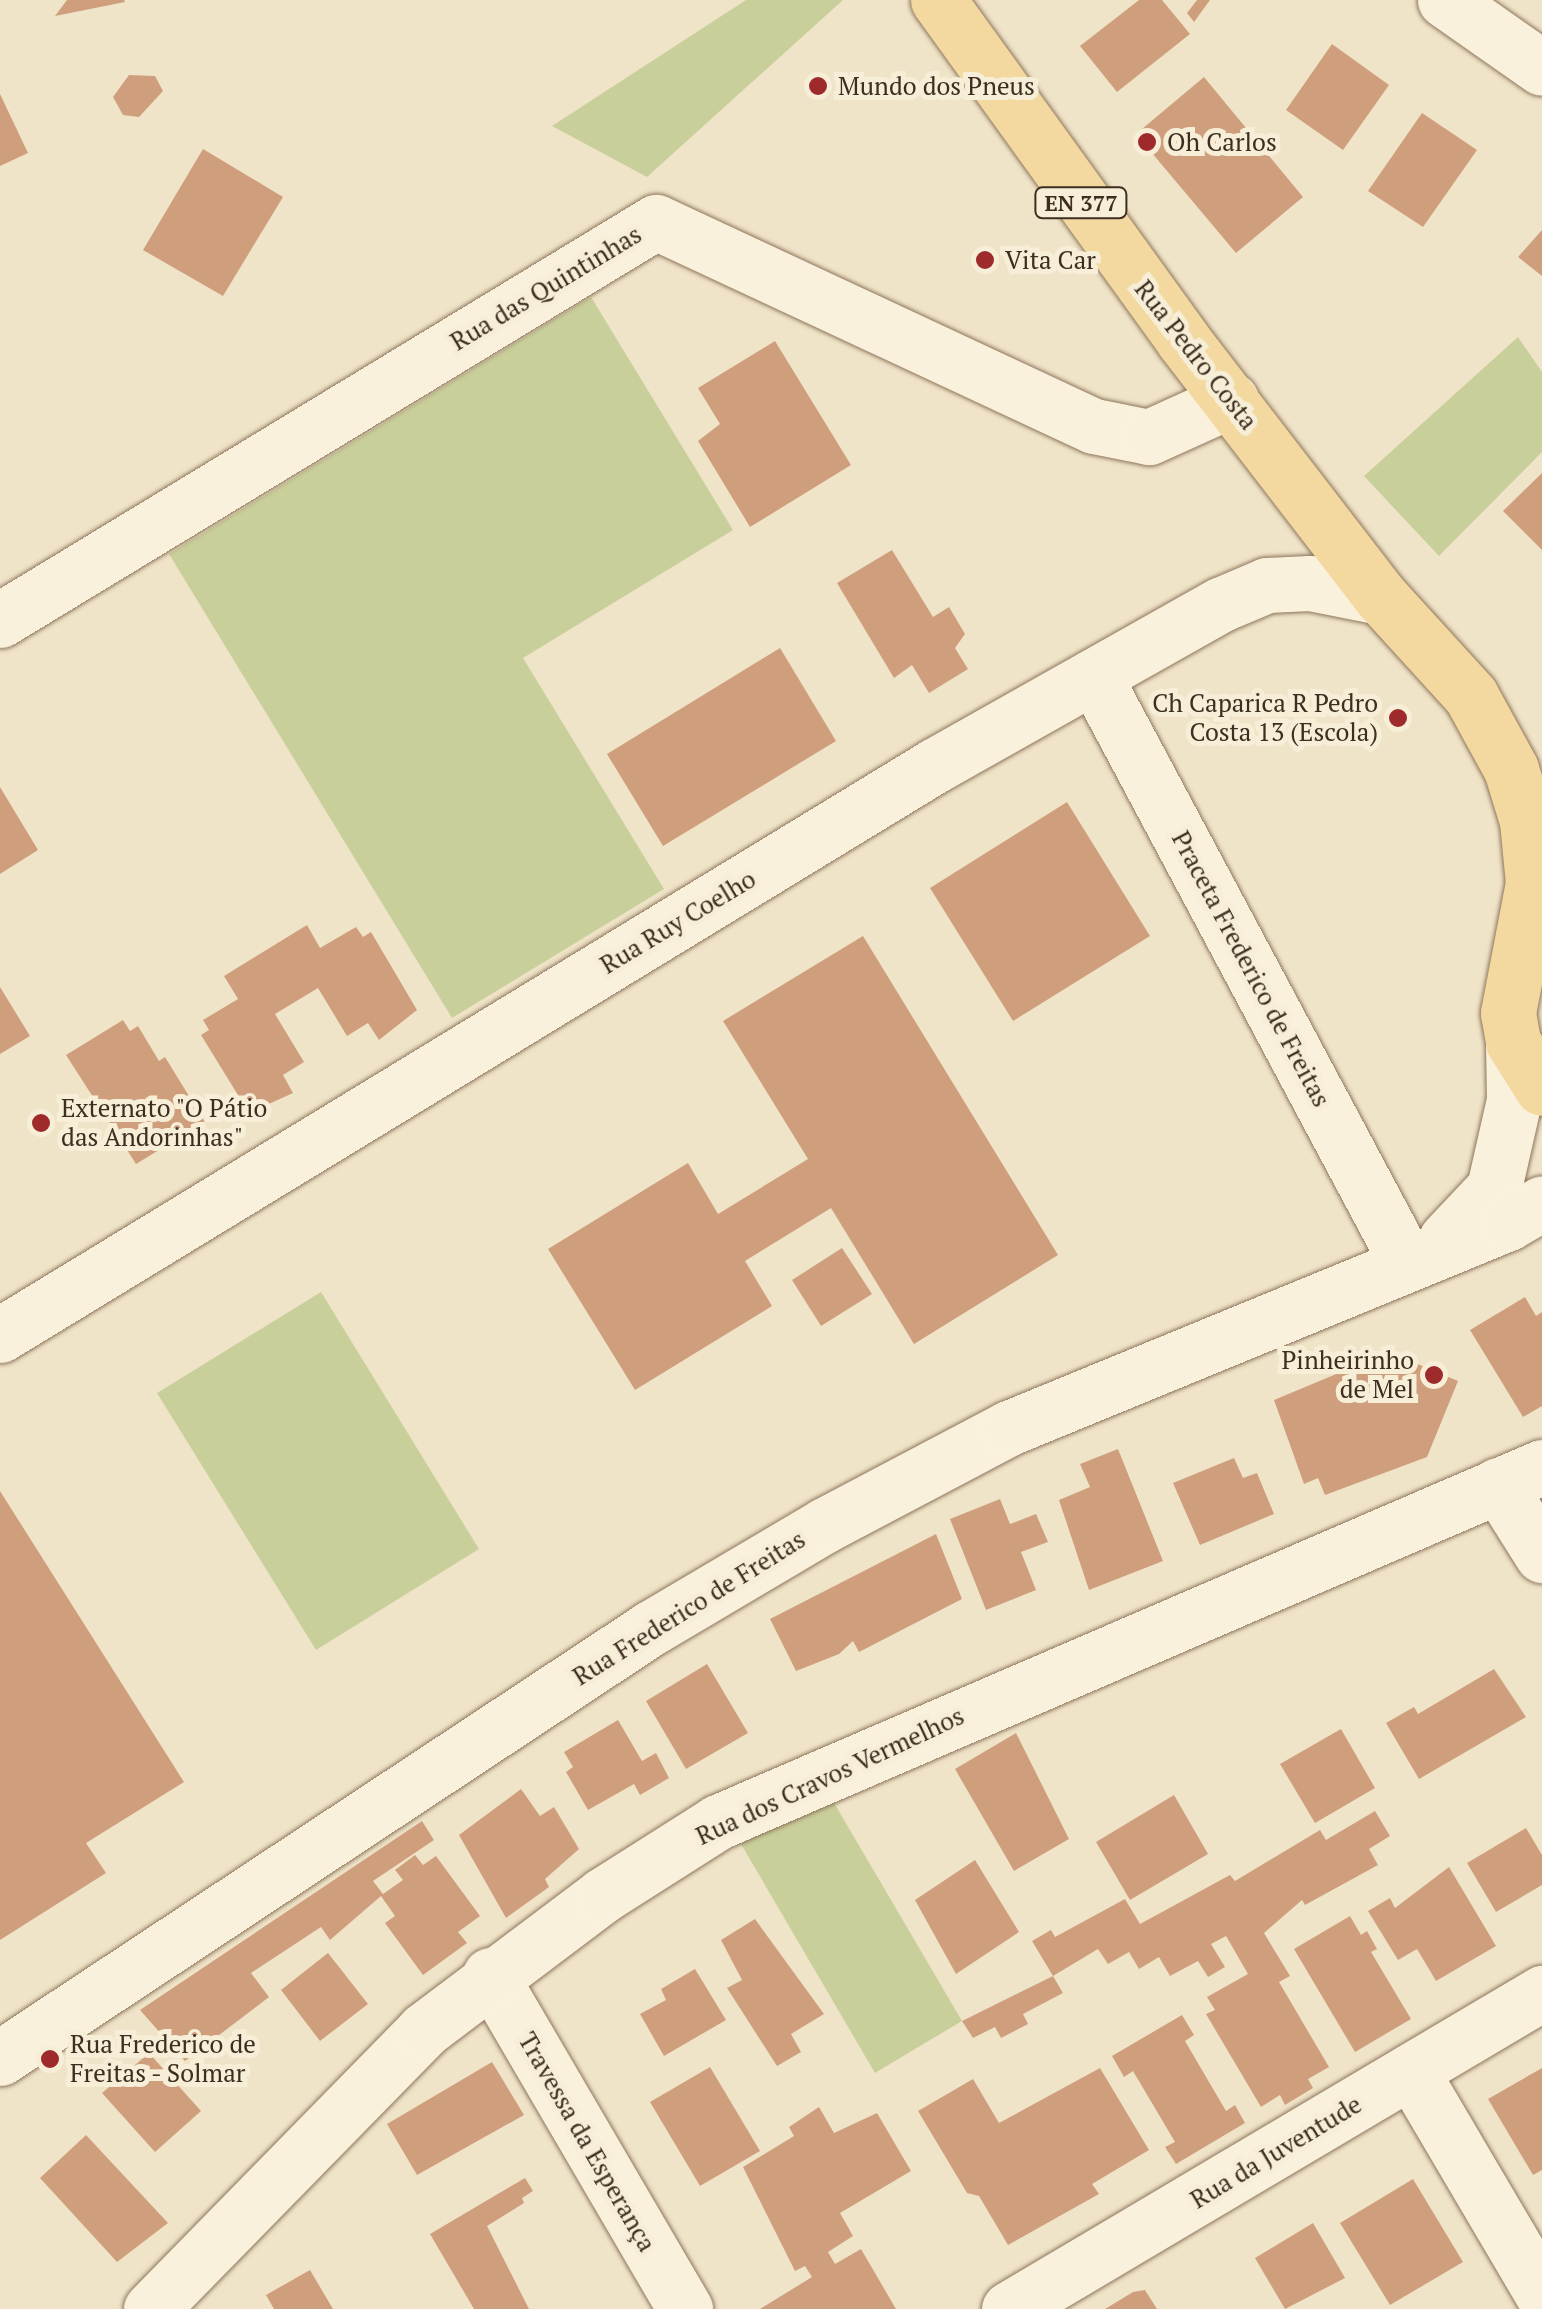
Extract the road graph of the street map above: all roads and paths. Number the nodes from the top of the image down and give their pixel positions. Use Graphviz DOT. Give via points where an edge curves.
graph roads {
  1 [pos="938,0"];
  2 [pos="1445,0"];
  3 [pos="1542,68"];
  4 [pos="1231,400"];
  5 [pos="1381,597"];
  6 [pos="0,620"];
  7 [pos="1094,676"];
  8 [pos="1471,696"];
  9 [pos="1542,740"];
  10 [pos="1532,943"];
  11 [pos="1513,1042"];
  12 [pos="1542,1088"];
  13 [pos="1542,1202"];
  14 [pos="1418,1258"];
  15 [pos="0,1335"];
  16 [pos="1520,1476"];
  17 [pos="1542,1555"];
  18 [pos="490,1976"];
  19 [pos="1542,1994"];
  20 [pos="0,2058"];
  21 [pos="1411,2072"];
  22 [pos="1542,2293"];
  23 [pos="150,2309"];
  24 [pos="685,2309"];
  25 [pos="1009,2309"];
  1 -- 4 [label="main road, Rua Pedro Costa / EN 377" via="1116,252"];
  2 -- 3 [label="street"];
  4 -- 5 [label="main road, Rua Pedro Costa / EN 377"];
  4 -- 6 [label="street, Rua das Quintinhas" via="1149,437 1094,426 656,222"];
  5 -- 7 [label="street, Rua Ruy Coelho" via="1310,583 1268,585"];
  5 -- 8 [label="main road, Rua Pedro Costa / EN 377"];
  7 -- 14 [label="street, Praceta Frederico de Freitas"];
  7 -- 15 [label="street, Rua Ruy Coelho" via="934,766"];
  8 -- 9 [label="main road, Rua Pedro Costa / EN 377"];
  8 -- 10 [label="main road, Rua Pedro Costa / EN 377" via="1511,770 1526,822"];
  10 -- 11 [label="main road, Rua Pedro Costa" via="1508,1013"];
  11 -- 12 [label="main road"];
  11 -- 14 [label="street, Rua Frederico de Freitas" via="1514,1100 1494,1188"];
  13 -- 14 [label="street, Rua Frederico de Freitas"];
  14 -- 20 [label="street, Rua Frederico de Freitas" via="1010,1428 826,1524 651,1628"];
  16 -- 17 [label="street, Rua dos Cravos Vermelhos"];
  16 -- 18 [label="street, Rua dos Cravos Vermelhos" via="718,1822"];
  18 -- 23 [label="street, Rua dos Cravos Vermelhos" via="366,2084"];
  18 -- 24 [label="street, Travessa da Esperança"];
  19 -- 21 [label="street, Rua da Juventude"];
  21 -- 22 [label="street"];
  21 -- 25 [label="street, Rua da Juventude"];
}
